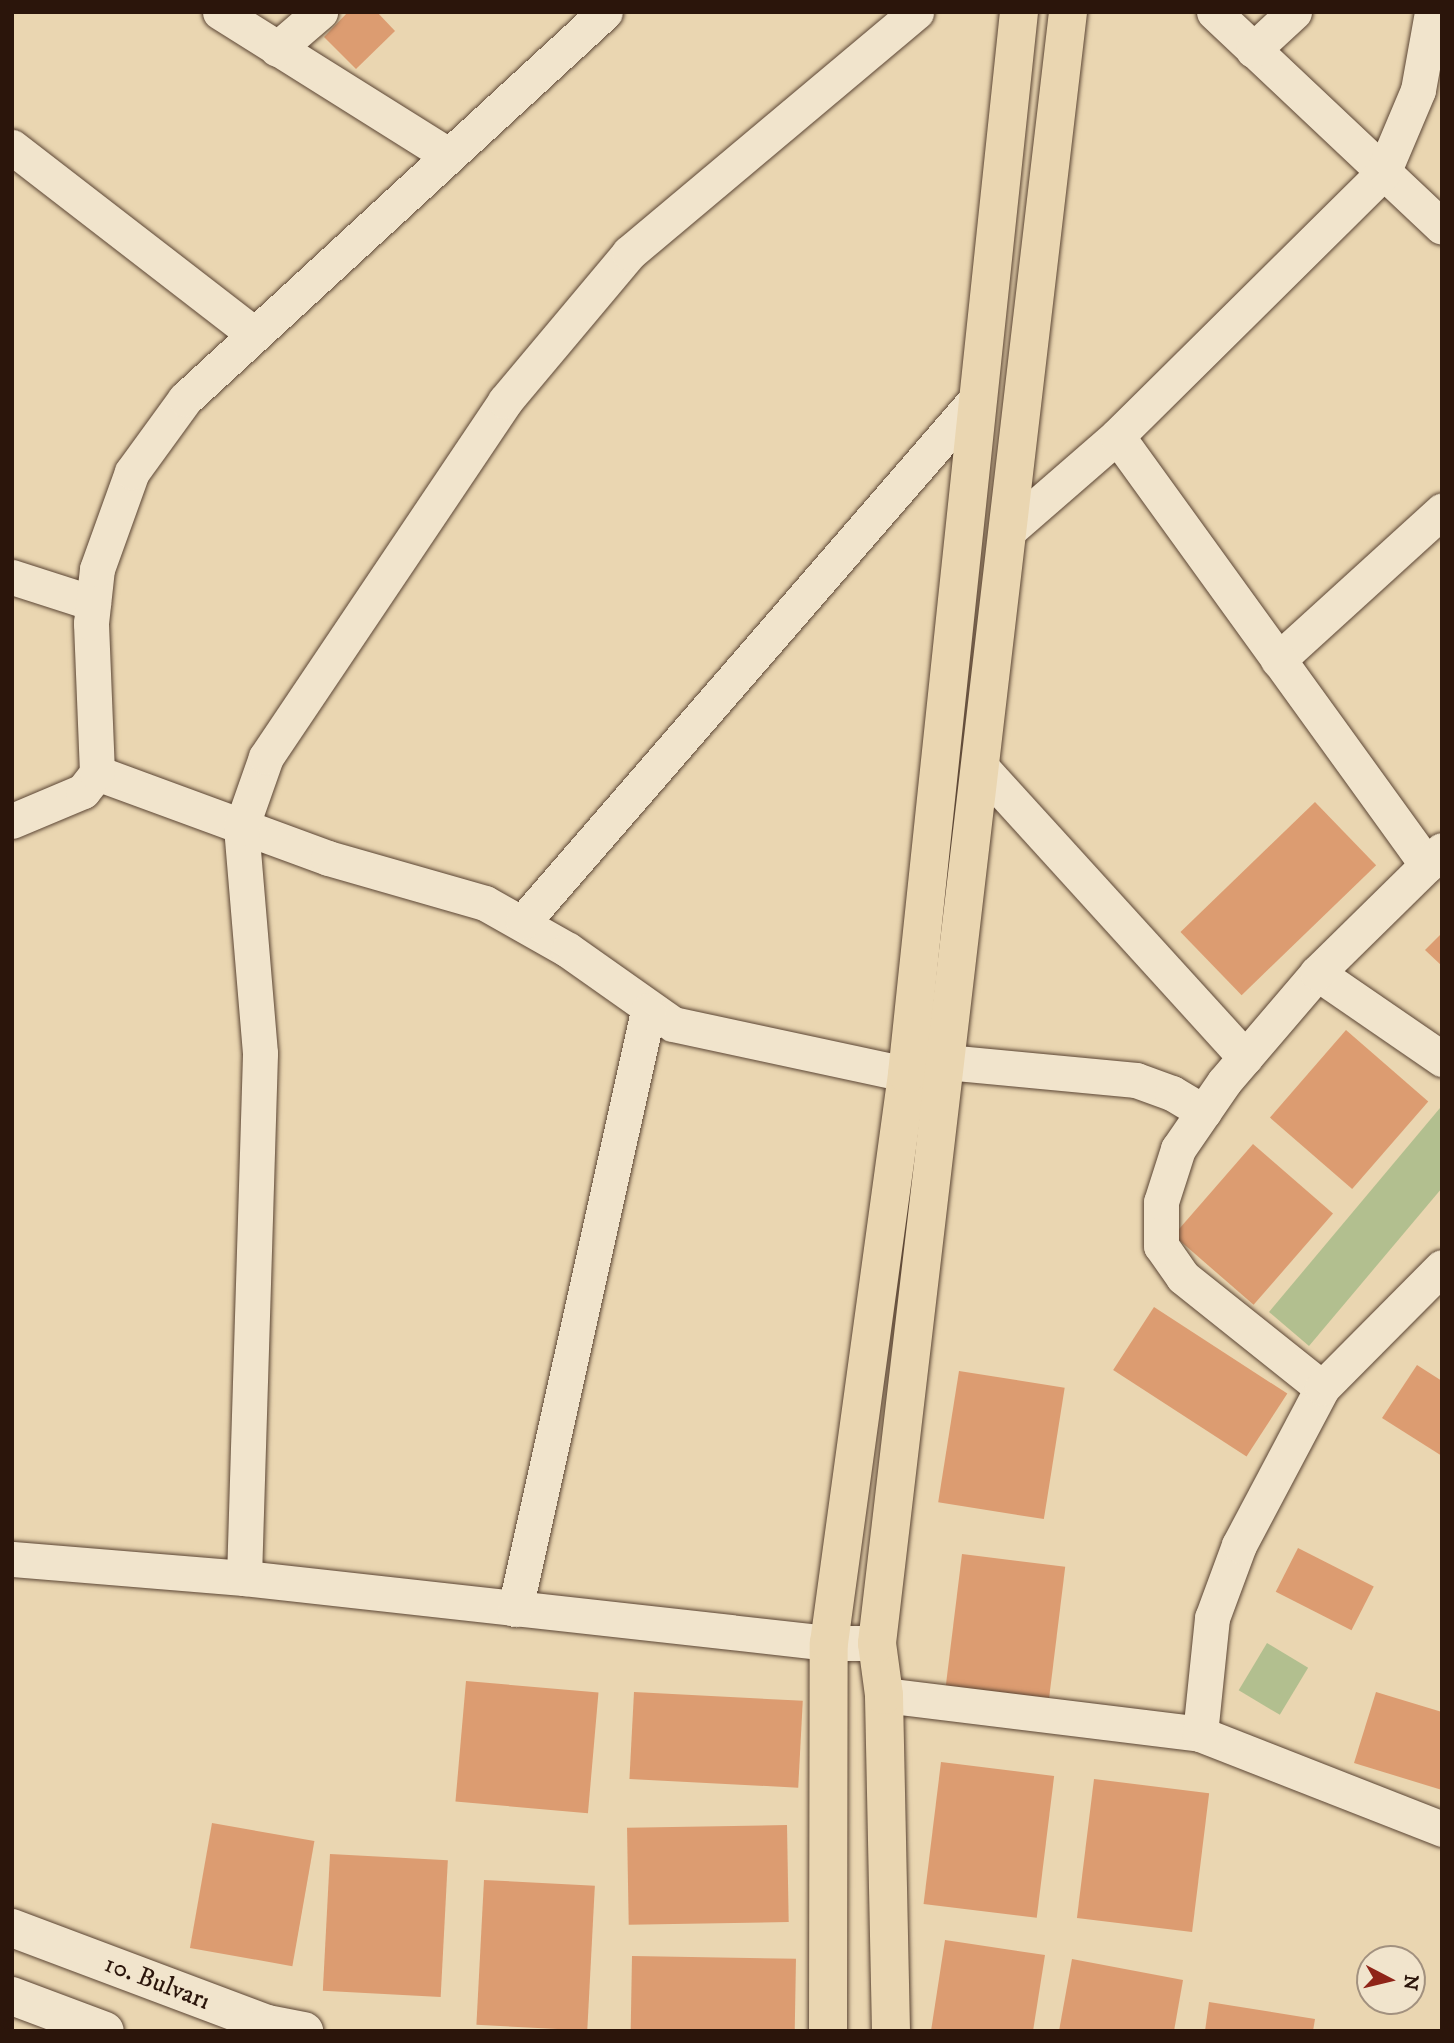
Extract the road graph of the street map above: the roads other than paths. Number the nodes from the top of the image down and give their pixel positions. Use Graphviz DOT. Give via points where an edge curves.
graph roads {
  1 [pos="220,12"];
  2 [pos="320,12"];
  3 [pos="605,12"];
  4 [pos="916,12"];
  5 [pos="1020,12"];
  6 [pos="1068,12"];
  7 [pos="1214,12"];
  8 [pos="1294,12"];
  9 [pos="1432,12"];
  10 [pos="277,49"];
  11 [pos="1253,50"];
  12 [pos="1430,92"];
  13 [pos="12,147"];
  14 [pos="446,154"];
  15 [pos="1384,173"];
  16 [pos="1442,227"];
  17 [pos="254,334"];
  18 [pos="979,396"];
  19 [pos="1116,436"];
  20 [pos="1442,511"];
  21 [pos="1009,530"];
  22 [pos="12,577"];
  23 [pos="93,603"];
  24 [pos="1278,660"];
  25 [pos="981,766"];
  26 [pos="97,773"];
  27 [pos="12,821"];
  28 [pos="241,828"];
  29 [pos="1434,858"];
  30 [pos="523,922"];
  31 [pos="1317,973"];
  32 [pos="648,1011"];
  33 [pos="1245,1057"];
  34 [pos="1442,1059"];
  35 [pos="946,1062"];
  36 [pos="907,1074"];
  37 [pos="1203,1112"];
  38 [pos="1442,1267"];
  39 [pos="1322,1388"];
  40 [pos="12,1559"];
  41 [pos="244,1578"];
  42 [pos="515,1609"];
  43 [pos="829,1643"];
  44 [pos="877,1643"];
  45 [pos="884,1695"];
  46 [pos="1200,1734"];
  47 [pos="1442,1829"];
  48 [pos="12,1928"];
  49 [pos="12,1996"];
  50 [pos="105,2031"];
  51 [pos="304,2031"];
  52 [pos="828,2031"];
  53 [pos="891,2031"];
  1 -- 10 [label="street"];
  2 -- 10 [label="street"];
  3 -- 14 [label="street"];
  4 -- 28 [label="street" via="629,253 514,391 300,699 266,757"];
  5 -- 18 [label="main road"];
  6 -- 21 [label="main road"];
  7 -- 11 [label="street"];
  8 -- 11 [label="street"];
  9 -- 12 [label="street"];
  10 -- 14 [label="street"];
  11 -- 15 [label="street"];
  12 -- 15 [label="street"];
  13 -- 17 [label="street"];
  14 -- 17 [label="street"];
  15 -- 16 [label="street"];
  15 -- 19 [label="street"];
  17 -- 23 [label="street" via="185,399 132,472 97,569"];
  18 -- 30 [label="street"];
  18 -- 36 [label="main road"];
  19 -- 21 [label="street"];
  19 -- 24 [label="street"];
  20 -- 24 [label="street"];
  21 -- 25 [label="main road"];
  22 -- 23 [label="street"];
  23 -- 26 [label="street"];
  24 -- 29 [label="street"];
  25 -- 33 [label="street"];
  25 -- 35 [label="main road"];
  26 -- 27 [label="street" via="83,791"];
  26 -- 28 [label="street" via="164,794"];
  28 -- 30 [label="street" via="485,903"];
  28 -- 41 [label="street" via="260,1053"];
  29 -- 31 [label="street"];
  30 -- 32 [label="street"];
  31 -- 33 [label="street"];
  31 -- 34 [label="street"];
  32 -- 36 [label="street" via="673,1024"];
  32 -- 42 [label="street"];
  33 -- 37 [label="street"];
  35 -- 37 [label="street" via="1136,1080 1172,1093"];
  35 -- 44 [label="main road"];
  36 -- 43 [label="main road"];
  37 -- 39 [label="street" via="1178,1149 1161,1202 1161,1246 1183,1277"];
  38 -- 39 [label="street"];
  39 -- 46 [label="street" via="1238,1545 1212,1618"];
  40 -- 41 [label="street"];
  41 -- 42 [label="street"];
  42 -- 43 [label="street"];
  43 -- 44 [label="street"];
  43 -- 52 [label="main road"];
  44 -- 45 [label="main road"];
  45 -- 46 [label="street"];
  45 -- 53 [label="main road"];
  46 -- 47 [label="street"];
  48 -- 51 [label="main road, 10. Bulvarı" via="267,2024"];
  49 -- 50 [label="main road"];
}
